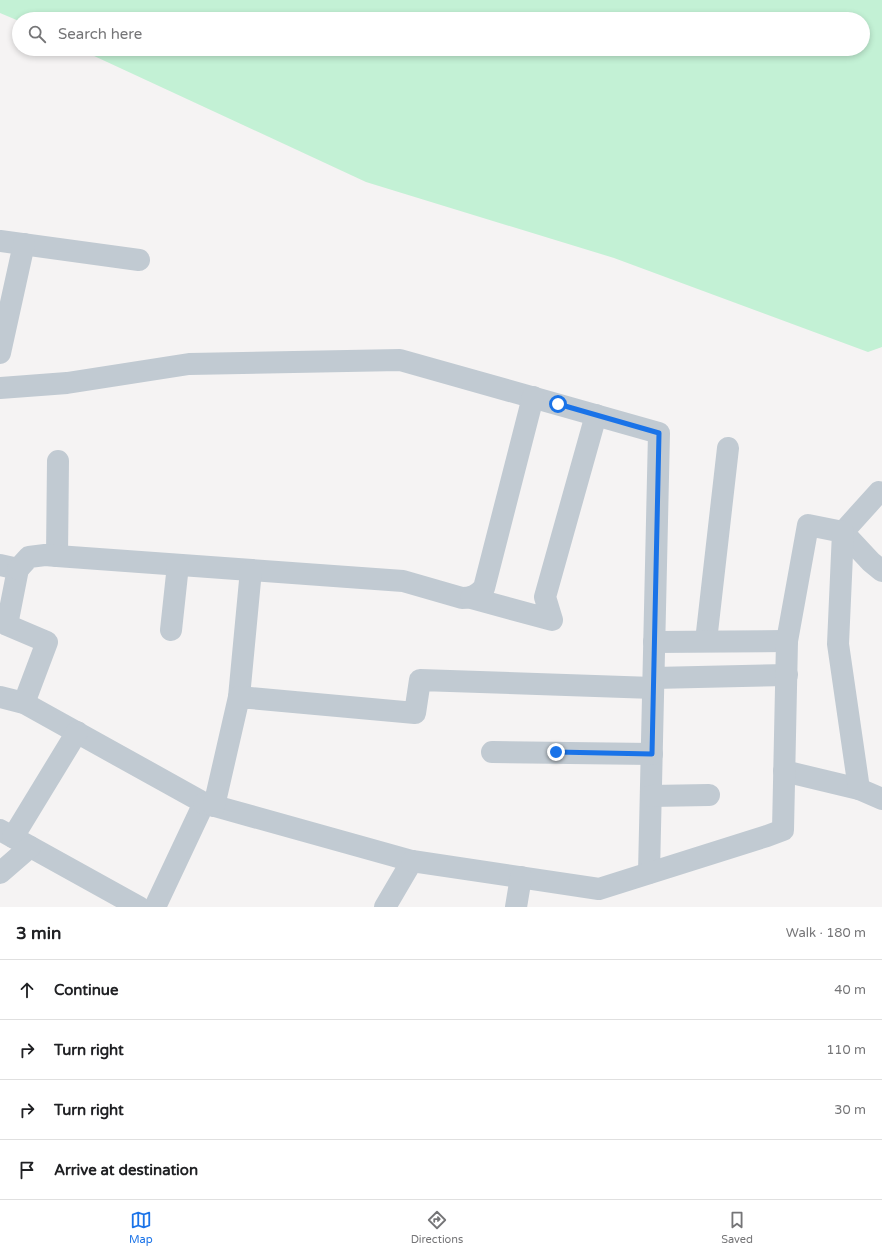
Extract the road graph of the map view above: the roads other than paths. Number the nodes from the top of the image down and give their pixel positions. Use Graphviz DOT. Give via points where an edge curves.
graph roads {
  1 [pos="0,241"];
  2 [pos="24,244"];
  3 [pos="139,260"];
  4 [pos="0,353"];
  5 [pos="0,388"];
  6 [pos="533,397"];
  7 [pos="596,415"];
  8 [pos="728,448"];
  9 [pos="58,461"];
  10 [pos="881,491"];
  11 [pos="843,532"];
  12 [pos="57,556"];
  13 [pos="178,565"];
  14 [pos="9,567"];
  15 [pos="251,570"];
  16 [pos="882,571"];
  17 [pos="471,598"];
  18 [pos="171,630"];
  19 [pos="788,641"];
  20 [pos="654,642"];
  21 [pos="706,642"];
  22 [pos="787,675"];
  23 [pos="654,683"];
  24 [pos="239,697"];
  25 [pos="0,698"];
  26 [pos="24,703"];
  27 [pos="77,732"];
  28 [pos="492,752"];
  29 [pos="652,754"];
  30 [pos="784,771"];
  31 [pos="859,789"];
  32 [pos="708,795"];
  33 [pos="651,796"];
  34 [pos="882,797"];
  35 [pos="209,805"];
  36 [pos="14,838"];
  37 [pos="412,861"];
  38 [pos="0,873"];
  39 [pos="649,873"];
  40 [pos="521,877"];
  41 [pos="139,907"];
  42 [pos="155,907"];
  43 [pos="385,907"];
  44 [pos="516,907"];
  1 -- 2 [label="street"];
  2 -- 3 [label="street"];
  2 -- 4 [label="street"];
  5 -- 6 [label="street" via="67,382 189,364 400,360"];
  6 -- 7 [label="street"];
  6 -- 17 [label="street" via="484,588"];
  7 -- 17 [label="street" via="545,597 552,620"];
  7 -- 20 [label="street" via="659,433"];
  8 -- 21 [label="street"];
  9 -- 12 [label="street"];
  10 -- 11 [label="street"];
  11 -- 16 [label="street"];
  11 -- 19 [label="street" via="808,525"];
  11 -- 31 [label="street" via="838,644"];
  12 -- 13 [label="street"];
  12 -- 14 [label="street" via="29,557"];
  13 -- 15 [label="street"];
  13 -- 18 [label="street"];
  14 -- 26 [label="street" via="7,625 47,642"];
  15 -- 17 [label="street" via="403,581 462,598"];
  15 -- 24 [label="street"];
  19 -- 21 [label="street"];
  19 -- 22 [label="street"];
  20 -- 21 [label="street"];
  20 -- 23 [label="street"];
  22 -- 23 [label="street"];
  22 -- 30 [label="street"];
  23 -- 24 [label="street" via="420,680 415,714"];
  23 -- 29 [label="street"];
  24 -- 35 [label="street"];
  25 -- 26 [label="street"];
  26 -- 27 [label="street"];
  27 -- 35 [label="street"];
  27 -- 36 [label="street"];
  28 -- 29 [label="street"];
  29 -- 33 [label="street"];
  30 -- 31 [label="street"];
  30 -- 39 [label="street" via="783,830"];
  31 -- 34 [label="street"];
  32 -- 33 [label="street"];
  33 -- 39 [label="street"];
  35 -- 37 [label="street"];
  35 -- 42 [label="street"];
  36 -- 38 [label="street"];
  36 -- 41 [label="street"];
  37 -- 40 [label="street"];
  37 -- 43 [label="street"];
  39 -- 40 [label="street" via="599,889"];
  40 -- 44 [label="street"];
}
